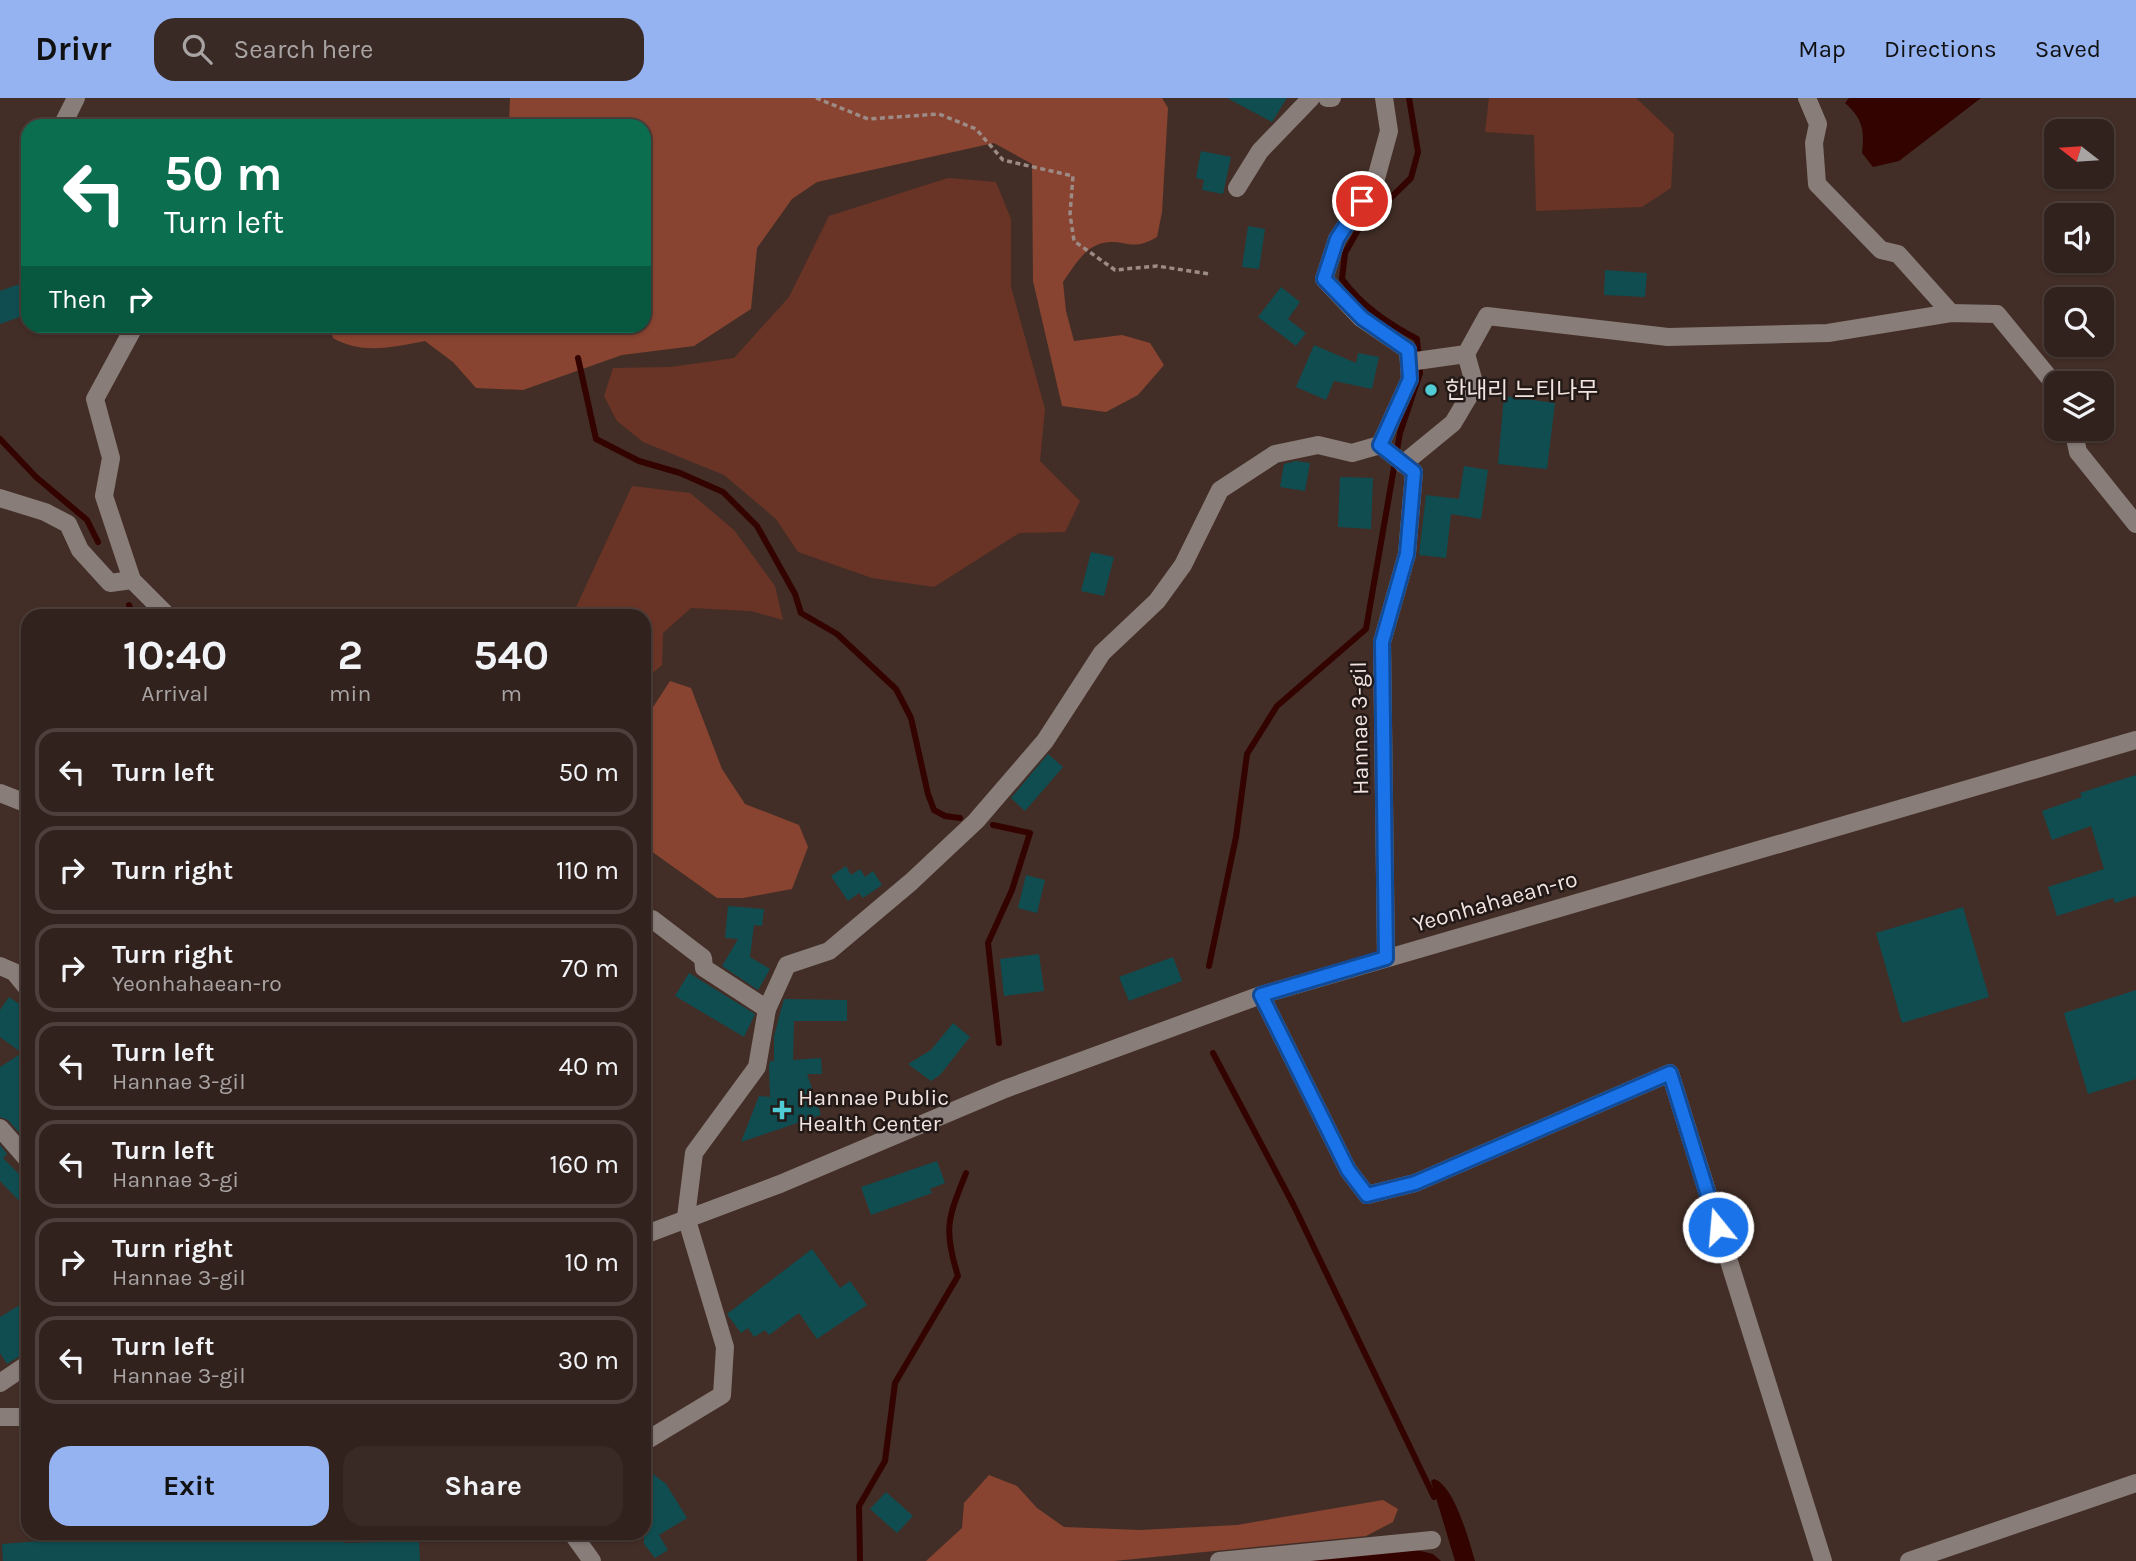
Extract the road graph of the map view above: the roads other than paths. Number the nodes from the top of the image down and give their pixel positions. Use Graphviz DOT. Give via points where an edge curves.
graph roads {
  1 [pos="76,98"];
  2 [pos="1311,98"];
  3 [pos="1384,98"];
  4 [pos="1807,98"];
  5 [pos="66,119"];
  6 [pos="1237,188"];
  7 [pos="1951,313"];
  8 [pos="131,333"];
  9 [pos="1466,354"];
  10 [pos="1409,362"];
  11 [pos="2044,371"];
  12 [pos="2076,441"];
  13 [pos="1380,445"];
  14 [pos="1403,464"];
  15 [pos="0,498"];
  16 [pos="2136,524"];
  17 [pos="132,580"];
  18 [pos="161,609"];
  19 [pos="2136,740"];
  20 [pos="0,793"];
  21 [pos="21,801"];
  22 [pos="651,919"];
  23 [pos="1386,958"];
  24 [pos="0,966"];
  25 [pos="21,980"];
  26 [pos="1261,995"];
  27 [pos="767,1009"];
  28 [pos="0,1128"];
  29 [pos="21,1152"];
  30 [pos="686,1217"];
  31 [pos="651,1232"];
  32 [pos="21,1369"];
  33 [pos="0,1383"];
  34 [pos="0,1417"];
  35 [pos="21,1417"];
  36 [pos="651,1438"];
  37 [pos="2136,1483"];
  38 [pos="577,1540"];
  39 [pos="1432,1540"];
  40 [pos="592,1561"];
  41 [pos="1219,1561"];
  42 [pos="1823,1561"];
  43 [pos="1909,1561"];
  1 -- 5 [label="street"];
  2 -- 6 [label="street" via="1260,151"];
  3 -- 10 [label="street" via="1389,131 1375,182 1337,239 1324,279 1362,318 1408,350"];
  4 -- 7 [label="street" via="1818,124 1814,143 1817,184 1881,250 1898,254"];
  7 -- 9 [label="street" via="1828,333 1668,337 1487,316"];
  7 -- 11 [label="street" via="1997,313"];
  8 -- 17 [label="street" via="95,399 111,458 104,496"];
  9 -- 10 [label="street"];
  9 -- 14 [label="street" via="1475,386 1453,423"];
  10 -- 13 [label="street" via="1410,379"];
  12 -- 16 [label="street" via="2078,452"];
  13 -- 14 [label="street"];
  13 -- 27 [label="street" via="1352,453 1318,445 1275,454 1220,490 1182,565 1157,601 1102,653 1037,751 976,821 829,951 787,965"];
  14 -- 23 [label="street, Hannae 3-gil" via="1414,472 1407,554 1382,642"];
  15 -- 17 [label="street" via="68,524 79,550 110,583"];
  17 -- 18 [label="street"];
  19 -- 23 [label="street, Yeonhahaean-ro"];
  20 -- 21 [label="street"];
  22 -- 27 [label="street" via="703,958 704,968"];
  23 -- 26 [label="street, Yeonhahaean-ro"];
  24 -- 25 [label="street"];
  26 -- 30 [label="street, Yeonhahaean-ro" via="1005,1089 780,1184"];
  26 -- 42 [label="street" via="1348,1170 1367,1195 1415,1183 1670,1073"];
  27 -- 30 [label="street" via="757,1067 694,1153"];
  28 -- 29 [label="street"];
  30 -- 31 [label="street, Yeonhahaean-ro"];
  30 -- 36 [label="street" via="725,1347 722,1395"];
  32 -- 33 [label="street"];
  34 -- 35 [label="street"];
  37 -- 43 [label="street"];
  38 -- 40 [label="street"];
  39 -- 41 [label="street"];
}
